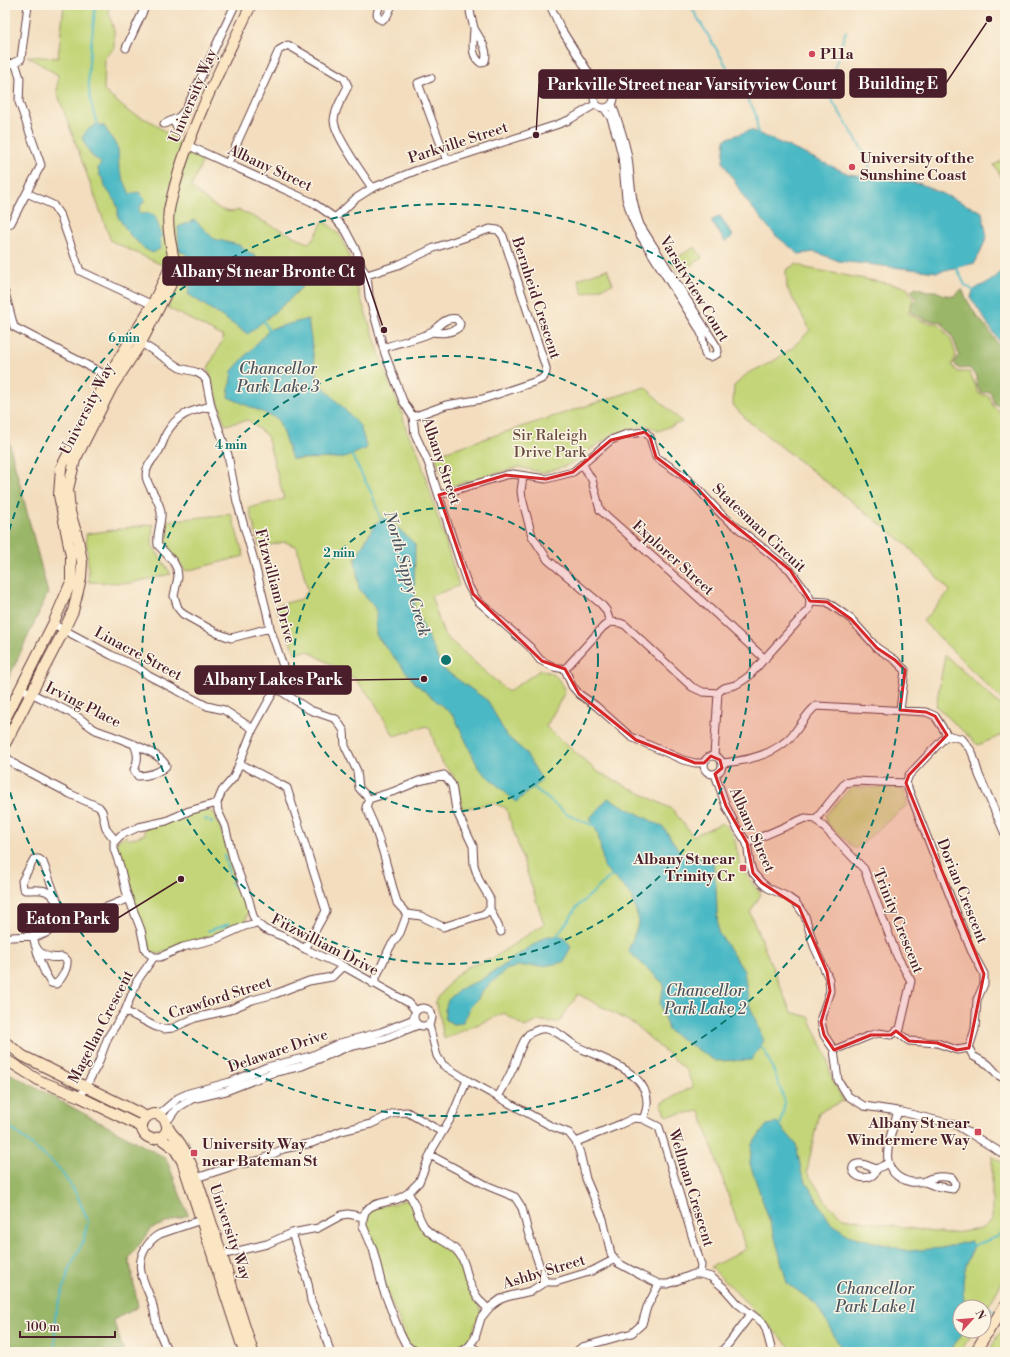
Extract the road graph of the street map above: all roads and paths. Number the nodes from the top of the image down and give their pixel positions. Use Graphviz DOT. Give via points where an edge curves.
graph roads {
  1 [pos="28,5"];
  2 [pos="146,5"];
  3 [pos="235,5"];
  4 [pos="251,5"];
  5 [pos="380,5"];
  6 [pos="392,5"];
  7 [pos="470,5"];
  8 [pos="550,5"];
  9 [pos="474,28"];
  10 [pos="126,48"];
  11 [pos="15,62"];
  12 [pos="5,64"];
  13 [pos="431,78"];
  14 [pos="599,89"];
  15 [pos="596,104"];
  16 [pos="612,104"];
  17 [pos="604,108"];
  18 [pos="173,120"];
  19 [pos="164,124"];
  20 [pos="179,131"];
  21 [pos="187,145"];
  22 [pos="446,161"];
  23 [pos="228,163"];
  24 [pos="372,188"];
  25 [pos="27,192"];
  26 [pos="629,198"];
  27 [pos="335,218"];
  28 [pos="5,226"];
  29 [pos="367,274"];
  30 [pos="5,292"];
  31 [pos="156,306"];
  32 [pos="700,325"];
  33 [pos="430,332"];
  34 [pos="137,341"];
  35 [pos="384,348"];
  36 [pos="108,376"];
  37 [pos="211,406"];
  38 [pos="413,417"];
  39 [pos="583,465"];
  40 [pos="524,476"];
  41 [pos="439,495"];
  42 [pos="810,601"];
  43 [pos="610,622"];
  44 [pos="53,624"];
  45 [pos="270,628"];
  46 [pos="64,630"];
  47 [pos="765,659"];
  48 [pos="565,669"];
  49 [pos="21,688"];
  50 [pos="276,688"];
  51 [pos="31,693"];
  52 [pos="718,694"];
  53 [pos="900,710"];
  54 [pos="5,719"];
  55 [pos="253,729"];
  56 [pos="947,735"];
  57 [pos="5,744"];
  58 [pos="134,744"];
  59 [pos="5,756"];
  60 [pos="714,756"];
  61 [pos="722,762"];
  62 [pos="5,763"];
  63 [pos="239,763"];
  64 [pos="704,763"];
  65 [pos="17,766"];
  66 [pos="715,774"];
  67 [pos="906,783"];
  68 [pos="369,799"];
  69 [pos="217,806"];
  70 [pos="816,819"];
  71 [pos="1005,834"];
  72 [pos="117,838"];
  73 [pos="747,844"];
  74 [pos="129,898"];
  75 [pos="58,904"];
  76 [pos="490,910"];
  77 [pos="406,914"];
  78 [pos="63,916"];
  79 [pos="255,921"];
  80 [pos="501,932"];
  81 [pos="33,936"];
  82 [pos="5,938"];
  83 [pos="35,945"];
  84 [pos="305,949"];
  85 [pos="152,956"];
  86 [pos="340,965"];
  87 [pos="373,984"];
  88 [pos="125,1011"];
  89 [pos="416,1011"];
  90 [pos="416,1022"];
  91 [pos="428,1025"];
  92 [pos="896,1031"];
  93 [pos="5,1042"];
  94 [pos="969,1048"];
  95 [pos="834,1050"];
  96 [pos="5,1060"];
  97 [pos="1005,1079"];
  98 [pos="467,1080"];
  99 [pos="85,1087"];
  100 [pos="80,1097"];
  101 [pos="498,1097"];
  102 [pos="898,1111"];
  103 [pos="151,1116"];
  104 [pos="643,1119"];
  105 [pos="167,1125"];
  106 [pos="142,1127"];
  107 [pos="442,1132"];
  108 [pos="160,1138"];
  109 [pos="576,1142"];
  110 [pos="1004,1154"];
  111 [pos="430,1155"];
  112 [pos="888,1163"];
  113 [pos="877,1169"];
  114 [pos="192,1180"];
  115 [pos="923,1182"];
  116 [pos="408,1193"];
  117 [pos="363,1217"];
  118 [pos="205,1219"];
  119 [pos="292,1232"];
  120 [pos="218,1256"];
  121 [pos="615,1259"];
  122 [pos="700,1274"];
  123 [pos="545,1282"];
  124 [pos="659,1284"];
  125 [pos="488,1309"];
  126 [pos="1000,1312"];
  127 [pos="751,1314"];
  128 [pos="400,1333"];
  129 [pos="470,1345"];
  130 [pos="168,1352"];
  131 [pos="244,1352"];
  132 [pos="253,1352"];
  133 [pos="330,1352"];
  134 [pos="401,1352"];
  135 [pos="406,1352"];
  136 [pos="416,1352"];
  137 [pos="458,1352"];
  138 [pos="479,1352"];
  139 [pos="576,1352"];
  140 [pos="721,1352"];
  141 [pos="772,1352"];
  142 [pos="975,1352"];
  1 -- 11 [label="street" via="21,59"];
  2 -- 10 [label="street"];
  3 -- 18 [label="street, University Way" via="186,109"];
  4 -- 21 [label="street, University Way" via="203,105"];
  5 -- 6 [label="street" via="377,16 382,20"];
  7 -- 9 [label="street"];
  8 -- 14 [label="street" via="561,29"];
  11 -- 12 [label="street"];
  11 -- 25 [label="street" via="20,78 19,102 41,165"];
  13 -- 22 [label="street" via="415,84"];
  14 -- 15 [label="street" via="594,95"];
  14 -- 16 [label="street" via="606,88 612,92"];
  15 -- 17 [label="street"];
  15 -- 22 [label="street, Parkville Street" via="556,125"];
  16 -- 17 [label="street"];
  16 -- 26 [label="street, Varsityview Court" via="624,137 628,159"];
  17 -- 26 [label="street, Varsityview Court" via="608,112 618,140"];
  18 -- 19 [label="street, University Way"];
  18 -- 20 [label="street, University Way"];
  21 -- 23 [label="street, Albany Street"];
  21 -- 31 [label="street, University Way" via="168,216 171,249 168,272"];
  22 -- 24 [label="street, Parkville Street"];
  23 -- 24 [label="street" via="279,50 288,45 344,78 348,86 336,111 334,122 337,133"];
  23 -- 27 [label="street, Albany Street" via="312,202"];
  24 -- 27 [label="street, Parkville Street" via="355,199"];
  25 -- 28 [label="street" via="11,222"];
  25 -- 31 [label="street" via="53,205 61,218 80,271"];
  26 -- 32 [label="street, Varsityview Court" via="632,218 640,235"];
  27 -- 29 [label="street, Albany Street" via="349,236"];
  29 -- 35 [label="street, Albany Street" via="368,296"];
  29 -- 38 [label="street, Bernheid Crescent" via="398,265 441,245 489,229 498,230 503,238 546,368 544,377 537,381 483,399 446,405"];
  30 -- 36 [label="street" via="14,327"];
  31 -- 34 [label="street, University Way"];
  33 -- 35 [label="street"];
  34 -- 36 [label="street, University Way"];
  34 -- 37 [label="street, Fitzwilliam Drive" via="180,368 203,376"];
  34 -- 46 [label="street, University Way" via="75,460 68,489 70,512 82,562 81,578 73,611"];
  35 -- 38 [label="street, Albany Street" via="403,401"];
  36 -- 44 [label="street, University Way" via="61,468 58,495 71,555 71,582"];
  37 -- 45 [label="street, Fitzwilliam Drive" via="228,455 235,494"];
  37 -- 45 [label="street" via="191,411 177,419 149,464 146,475 161,514 157,534 158,545 177,569 174,596 183,614 230,638"];
  38 -- 41 [label="street, Albany Street" via="416,434"];
  39 -- 40 [label="street" via="573,472 546,479"];
  39 -- 42 [label="street, Statesman Circuit" via="611,440 627,434 644,432 650,437 656,457 690,481 722,515 790,570"];
  39 -- 47 [label="street, Explorer Street" via="592,480 600,510"];
  40 -- 41 [label="street" via="506,475"];
  40 -- 43 [label="street" via="521,491 532,536 548,560 601,604"];
  41 -- 48 [label="street, Albany Street" via="467,583 473,594 530,647 540,660"];
  42 -- 47 [label="street" via="809,609"];
  42 -- 53 [label="street" via="827,602 851,619 877,648 905,670"];
  43 -- 48 [label="street"];
  43 -- 52 [label="street" via="625,625 692,687"];
  44 -- 46 [label="street, Linacre Street"];
  44 -- 49 [label="street, University Way"];
  45 -- 50 [label="street, Fitzwilliam Drive" via="283,666"];
  46 -- 51 [label="street, University Way"];
  46 -- 55 [label="street, Linacre Street" via="207,706 224,710"];
  47 -- 52 [label="street" via="745,679 724,687"];
  48 -- 64 [label="street" via="572,686 579,694 591,701 631,737 683,760"];
  49 -- 51 [label="street, Irving Place"];
  49 -- 54 [label="street, University Way"];
  50 -- 55 [label="street, Fitzwilliam Drive"];
  50 -- 68 [label="street" via="310,710 336,718 344,732 345,746 357,771 359,788"];
  51 -- 57 [label="street, University Way"];
  51 -- 58 [label="street, Irving Place" via="74,714 94,729"];
  52 -- 60 [label="street"];
  53 -- 56 [label="street" via="926,712 935,716"];
  53 -- 61 [label="street" via="816,706 776,750 748,759"];
  55 -- 63 [label="street, Fitzwilliam Drive"];
  56 -- 67 [label="street" via="908,775"];
  56 -- 71 [label="street" via="962,739 972,752 979,775"];
  58 -- 58 [label="street, Irving Place" via="159,757 166,766 145,776 138,776 134,770 138,759"];
  59 -- 65 [label="street"];
  60 -- 61 [label="street"];
  60 -- 64 [label="street"];
  61 -- 66 [label="street" via="720,771"];
  62 -- 65 [label="street"];
  63 -- 69 [label="street, Fitzwilliam Drive" via="234,777 220,793"];
  63 -- 84 [label="street" via="286,788 326,911"];
  64 -- 66 [label="street" via="707,772"];
  65 -- 72 [label="street" via="97,805 105,824"];
  66 -- 73 [label="street, Albany Street" via="726,806"];
  67 -- 70 [label="street" via="854,781 845,784"];
  67 -- 94 [label="street, Dorian Crescent" via="971,950 984,974 984,984 977,1000 975,1029"];
  68 -- 76 [label="street" via="419,781 444,776 452,785 456,810 473,846 474,866 490,899"];
  68 -- 77 [label="street" via="366,807 398,903"];
  69 -- 72 [label="street" via="189,811 166,821 139,827"];
  69 -- 79 [label="street, Fitzwilliam Drive"];
  70 -- 73 [label="street" via="805,818"];
  70 -- 92 [label="street, Trinity Crescent" via="864,869 897,956 910,981 900,1029"];
  72 -- 74 [label="street" via="114,849"];
  73 -- 95 [label="street, Albany Street" via="751,868 757,878 768,888 796,903 804,916 829,979 830,991 821,1022 824,1035"];
  74 -- 78 [label="street" via="86,914"];
  74 -- 85 [label="street" via="145,949"];
  75 -- 75 [label="street" via="46,891 23,888 22,881 35,859 43,862"];
  75 -- 78 [label="street"];
  76 -- 77 [label="street" via="443,926 421,916"];
  76 -- 80 [label="street"];
  77 -- 87 [label="street" via="400,933 390,947"];
  78 -- 81 [label="street" via="47,932"];
  78 -- 81 [label="street" via="56,915 47,919"];
  79 -- 84 [label="street, Fitzwilliam Drive" via="264,929"];
  79 -- 85 [label="street" via="216,939 182,947 159,957"];
  81 -- 82 [label="street"];
  81 -- 83 [label="street"];
  83 -- 83 [label="street" via="47,957 62,957 67,960 66,967 56,984 51,984"];
  84 -- 86 [label="street, Fitzwilliam Drive"];
  85 -- 88 [label="street, Magellan Crescent" via="149,966 134,987"];
  86 -- 87 [label="street, Fitzwilliam Drive"];
  86 -- 88 [label="street, Crawford Street" via="332,976 309,981 171,1028 156,1027"];
  87 -- 89 [label="street, Fitzwilliam Drive" via="409,1003"];
  88 -- 99 [label="street, Magellan Crescent" via="108,1037 98,1064"];
  89 -- 90 [label="street"];
  89 -- 91 [label="street" via="419,1008 430,1011 432,1020"];
  90 -- 91 [label="street" via="424,1027"];
  90 -- 103 [label="street, Delaware Drive" via="346,1041 310,1056 267,1066 230,1082 189,1093"];
  90 -- 105 [label="street, Delaware Drive" via="384,1039 349,1047 302,1066 267,1075 226,1091 192,1099 176,1109"];
  91 -- 98 [label="street" via="437,1056 443,1065"];
  92 -- 94 [label="street" via="909,1041 937,1043 957,1050"];
  92 -- 95 [label="street" via="891,1035 871,1035"];
  93 -- 99 [label="street" via="23,1056"];
  94 -- 97 [label="street" via="973,1056 989,1065"];
  95 -- 102 [label="street, Albany Street" via="838,1080 848,1096 864,1106"];
  96 -- 100 [label="street" via="40,1081"];
  98 -- 101 [label="street"];
  98 -- 107 [label="street" via="452,1116"];
  99 -- 100 [label="street, Magellan Crescent"];
  99 -- 103 [label="street"];
  100 -- 106 [label="street"];
  101 -- 104 [label="street" via="529,1034 539,1029 553,1030 580,1048 624,1068 634,1076 646,1095 647,1109"];
  101 -- 109 [label="street" via="569,1133"];
  102 -- 110 [label="street, Albany Street" via="956,1125"];
  102 -- 112 [label="street" via="888,1146"];
  103 -- 105 [label="street" via="162,1117"];
  103 -- 106 [label="street" via="143,1122"];
  104 -- 109 [label="street" via="634,1118"];
  104 -- 122 [label="street, Wellman Crescent" via="659,1127 701,1265"];
  105 -- 108 [label="street" via="165,1133"];
  105 -- 114 [label="street, University Way" via="184,1150"];
  106 -- 108 [label="street" via="147,1137"];
  107 -- 111 [label="street"];
  107 -- 114 [label="street" via="407,1112 394,1113 371,1124 341,1131 312,1143 283,1149 261,1160 236,1165"];
  108 -- 114 [label="street, University Way" via="168,1142 179,1155"];
  109 -- 121 [label="street" via="586,1179 603,1219 609,1248"];
  111 -- 116 [label="street" via="419,1182"];
  111 -- 123 [label="street" via="488,1186 516,1197 522,1208"];
  112 -- 113 [label="street"];
  112 -- 115 [label="street" via="898,1176 912,1182"];
  114 -- 118 [label="street, University Way"];
  116 -- 117 [label="street" via="395,1200 373,1205"];
  116 -- 125 [label="street" via="415,1202 420,1220 425,1227 453,1246 460,1255 474,1294"];
  117 -- 119 [label="street" via="342,1215 318,1228"];
  117 -- 128 [label="street" via="363,1226 373,1249 383,1289"];
  118 -- 120 [label="street, University Way"];
  118 -- 130 [label="street" via="154,1237 141,1255 140,1270"];
  119 -- 120 [label="street" via="267,1244"];
  119 -- 133 [label="street" via="308,1283 310,1301 324,1331"];
  120 -- 131 [label="street, University Way"];
  120 -- 132 [label="street, University Way"];
  121 -- 123 [label="street, Ashby Street" via="592,1271 556,1282"];
  121 -- 124 [label="street" via="623,1266"];
  122 -- 124 [label="street" via="668,1284"];
  122 -- 127 [label="street" via="711,1277"];
  123 -- 125 [label="street, Ashby Street" via="531,1291 503,1298"];
  124 -- 139 [label="street" via="647,1307 642,1324 632,1334 582,1347"];
  125 -- 129 [label="street, Ashby Street" via="480,1320 475,1338"];
  126 -- 142 [label="street"];
  127 -- 140 [label="street"];
  127 -- 141 [label="street" via="763,1323"];
  128 -- 134 [label="street"];
  128 -- 136 [label="street" via="406,1345"];
  129 -- 137 [label="street"];
  129 -- 138 [label="street"];
  135 -- 136 [label="street"];
}
